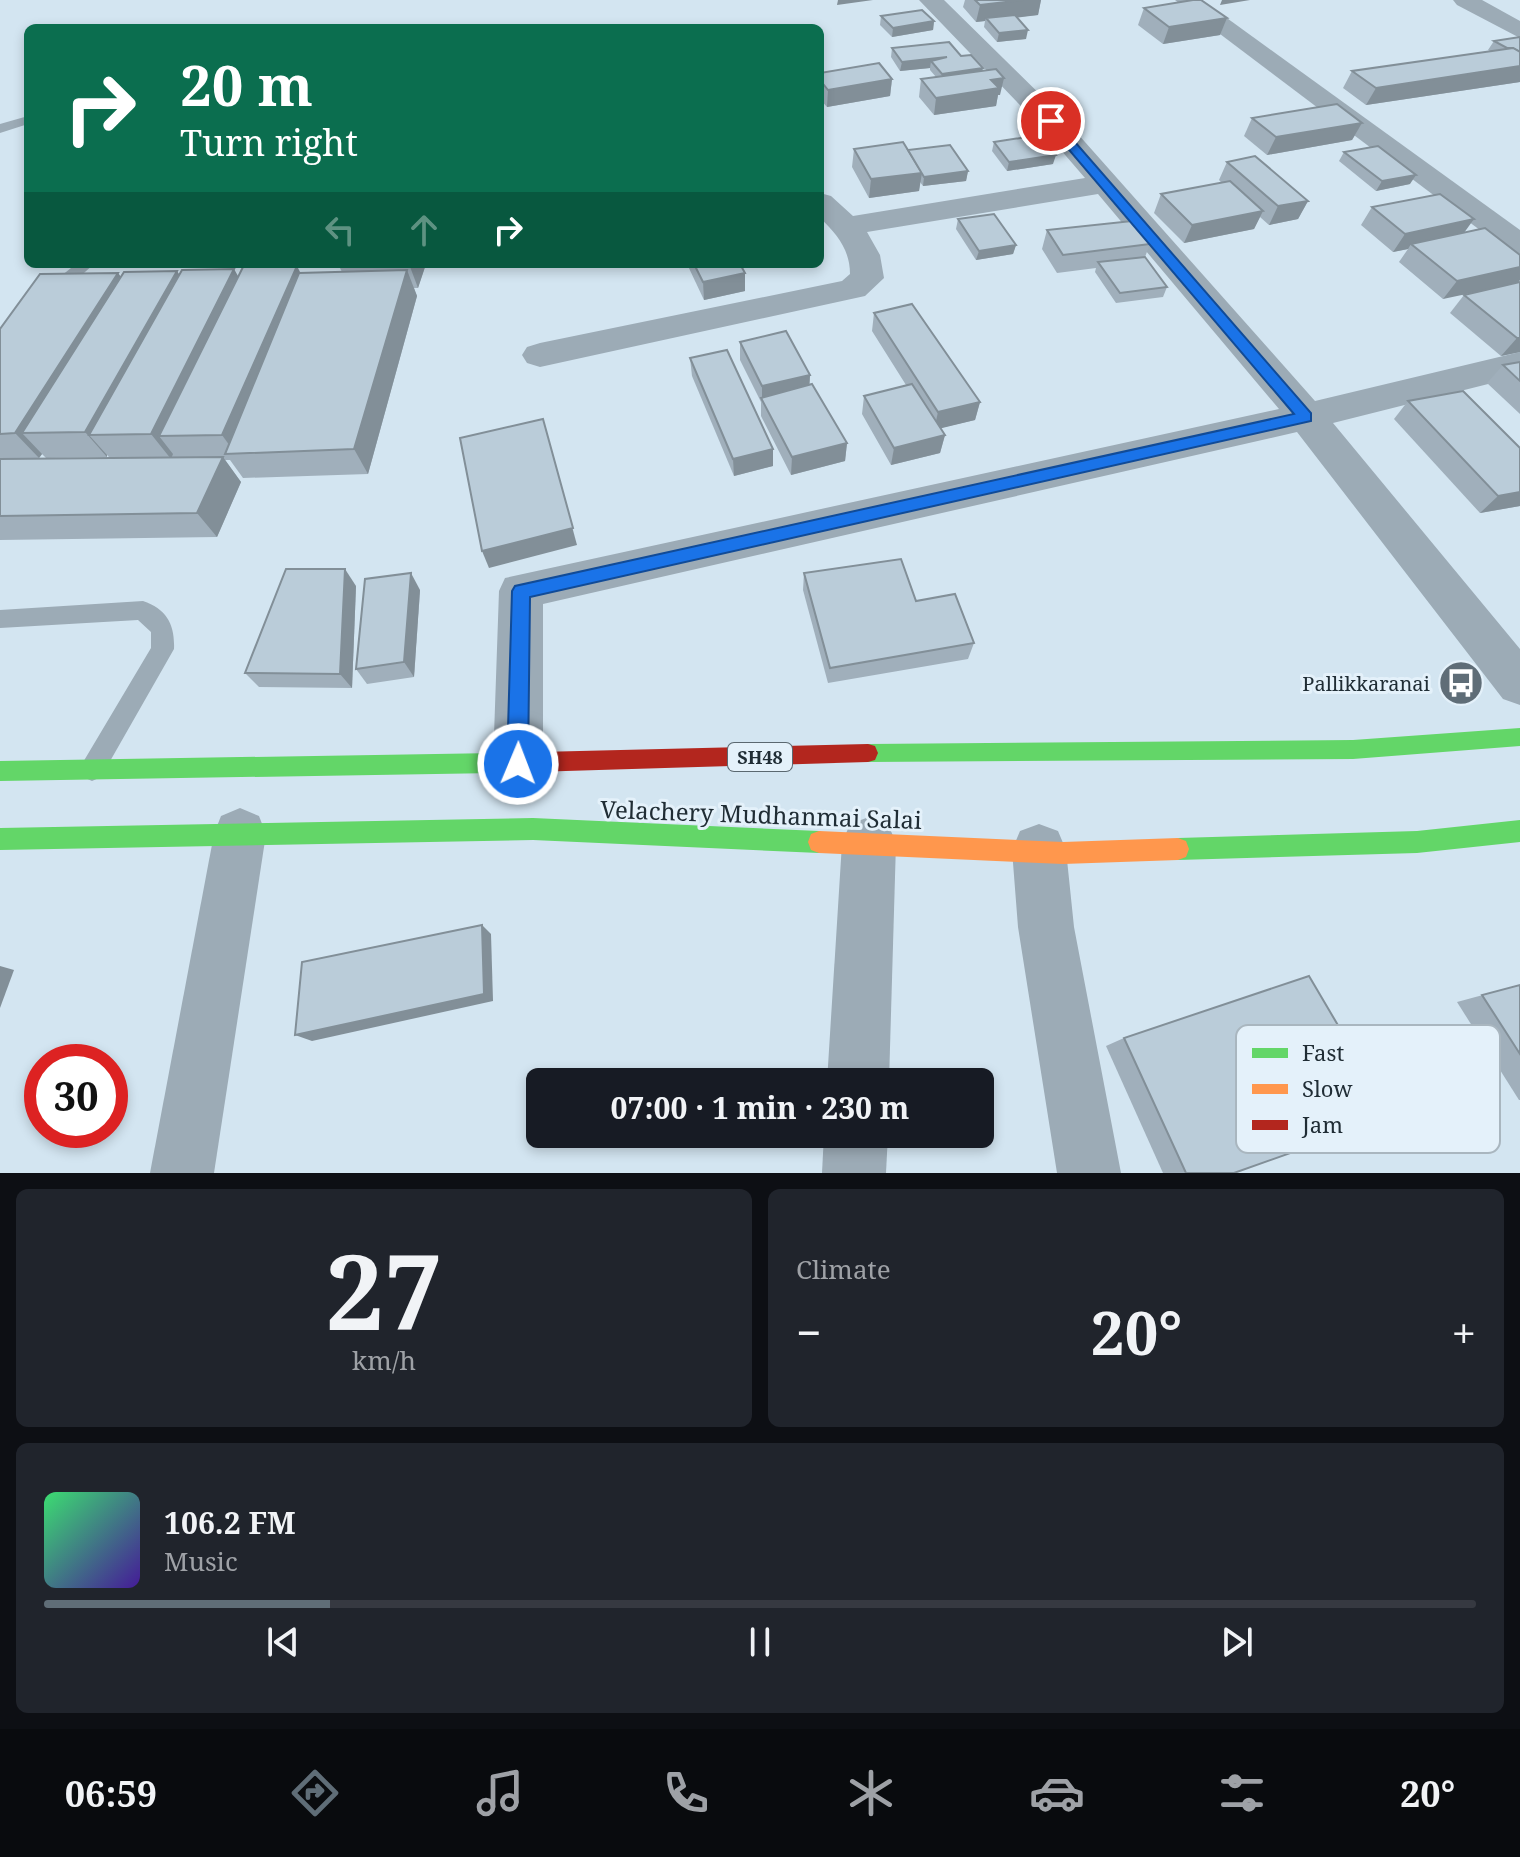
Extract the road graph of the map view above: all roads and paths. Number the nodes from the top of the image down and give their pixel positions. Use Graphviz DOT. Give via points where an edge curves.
graph roads {
  1 [pos="931,0"];
  2 [pos="1187,0"];
  3 [pos="1465,0"];
  4 [pos="1520,31"];
  5 [pos="24,121"];
  6 [pos="0,129"];
  7 [pos="1105,184"];
  8 [pos="824,205"];
  9 [pos="848,226"];
  10 [pos="1520,245"];
  11 [pos="81,268"];
  12 [pos="38,308"];
  13 [pos="540,355"];
  14 [pos="1520,364"];
  15 [pos="1305,417"];
  16 [pos="0,619"];
  17 [pos="1520,684"];
  18 [pos="1520,737"];
  19 [pos="518,764"];
  20 [pos="91,770"];
  21 [pos="0,771"];
  22 [pos="1520,831"];
  23 [pos="240,834"];
  24 [pos="0,839"];
  25 [pos="869,843"];
  26 [pos="1039,850"];
  27 [pos="859,1068"];
  28 [pos="855,1148"];
  29 [pos="182,1173"];
  30 [pos="854,1173"];
  31 [pos="1089,1173"];
  1 -- 7 [label="street" via="1051,121"];
  2 -- 10 [label="street"];
  3 -- 4 [label="street"];
  5 -- 6 [label="lane"];
  7 -- 9 [label="street"];
  7 -- 15 [label="street"];
  8 -- 9 [label="street"];
  9 -- 13 [label="street" via="868,265 867,278 853,289"];
  11 -- 12 [label="lane"];
  14 -- 15 [label="street"];
  15 -- 17 [label="street"];
  15 -- 19 [label="street" via="521,591"];
  16 -- 20 [label="lane" via="143,610 163,629 162,649"];
  18 -- 19 [label="main road, SH48" via="1297,754 1013,750"];
  19 -- 20 [label="main road, SH48"];
  20 -- 21 [label="main road, SH48"];
  22 -- 26 [label="main road, Velachery Mudhanmai Salai" via="1417,842"];
  23 -- 24 [label="main road, Velachery Mudhanmai Salai"];
  23 -- 25 [label="main road, Velachery Mudhanmai Salai" via="533,829"];
  23 -- 29 [label="street"];
  25 -- 26 [label="main road, Velachery Mudhanmai Salai"];
  25 -- 27 [label="street"];
  26 -- 31 [label="street" via="1046,927"];
  28 -- 30 [label="street"];
}
